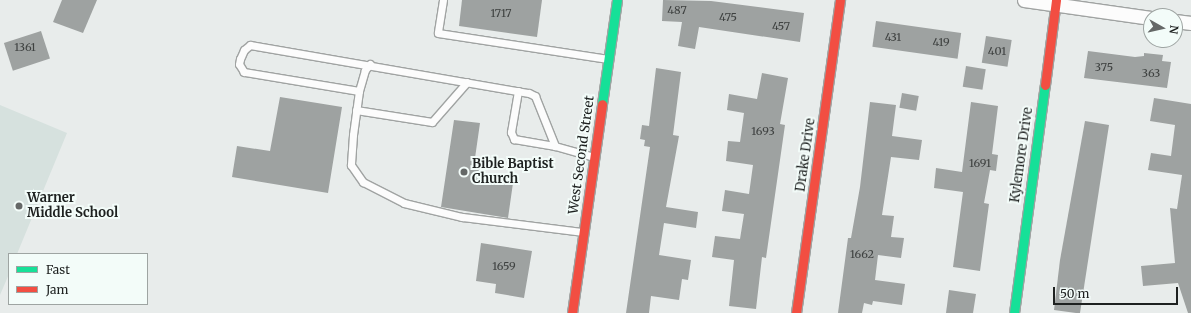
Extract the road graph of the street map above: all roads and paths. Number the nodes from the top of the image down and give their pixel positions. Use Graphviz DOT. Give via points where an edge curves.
graph roads {
  1 [pos="443,0"];
  2 [pos="617,0"];
  3 [pos="840,0"];
  4 [pos="1024,0"];
  5 [pos="1056,2"];
  6 [pos="1143,17"];
  7 [pos="608,59"];
  8 [pos="370,64"];
  9 [pos="467,82"];
  10 [pos="359,91"];
  11 [pos="518,91"];
  12 [pos="356,110"];
  13 [pos="555,146"];
  14 [pos="594,157"];
  15 [pos="584,232"];
  16 [pos="572,313"];
  17 [pos="796,313"];
  18 [pos="1014,313"];
  1 -- 7 [label="lane" via="438,33"];
  2 -- 7 [label="street, West Second Street"];
  3 -- 17 [label="street, Drake Drive"];
  4 -- 5 [label="street"];
  5 -- 6 [label="street"];
  5 -- 18 [label="street, Kylemore Drive"];
  7 -- 14 [label="street, West Second Street"];
  8 -- 9 [label="lane"];
  8 -- 10 [label="lane" via="365,70"];
  8 -- 10 [label="lane" via="250,45 240,59 239,64 244,72"];
  9 -- 11 [label="lane"];
  9 -- 12 [label="lane" via="432,122"];
  10 -- 12 [label="lane"];
  11 -- 13 [label="lane" via="535,96"];
  11 -- 13 [label="lane" via="511,136 514,139"];
  12 -- 15 [label="lane" via="351,165 363,182 404,203 462,217"];
  13 -- 14 [label="lane"];
  14 -- 15 [label="street, West Second Street"];
  15 -- 16 [label="street, West Second Street"];
}
